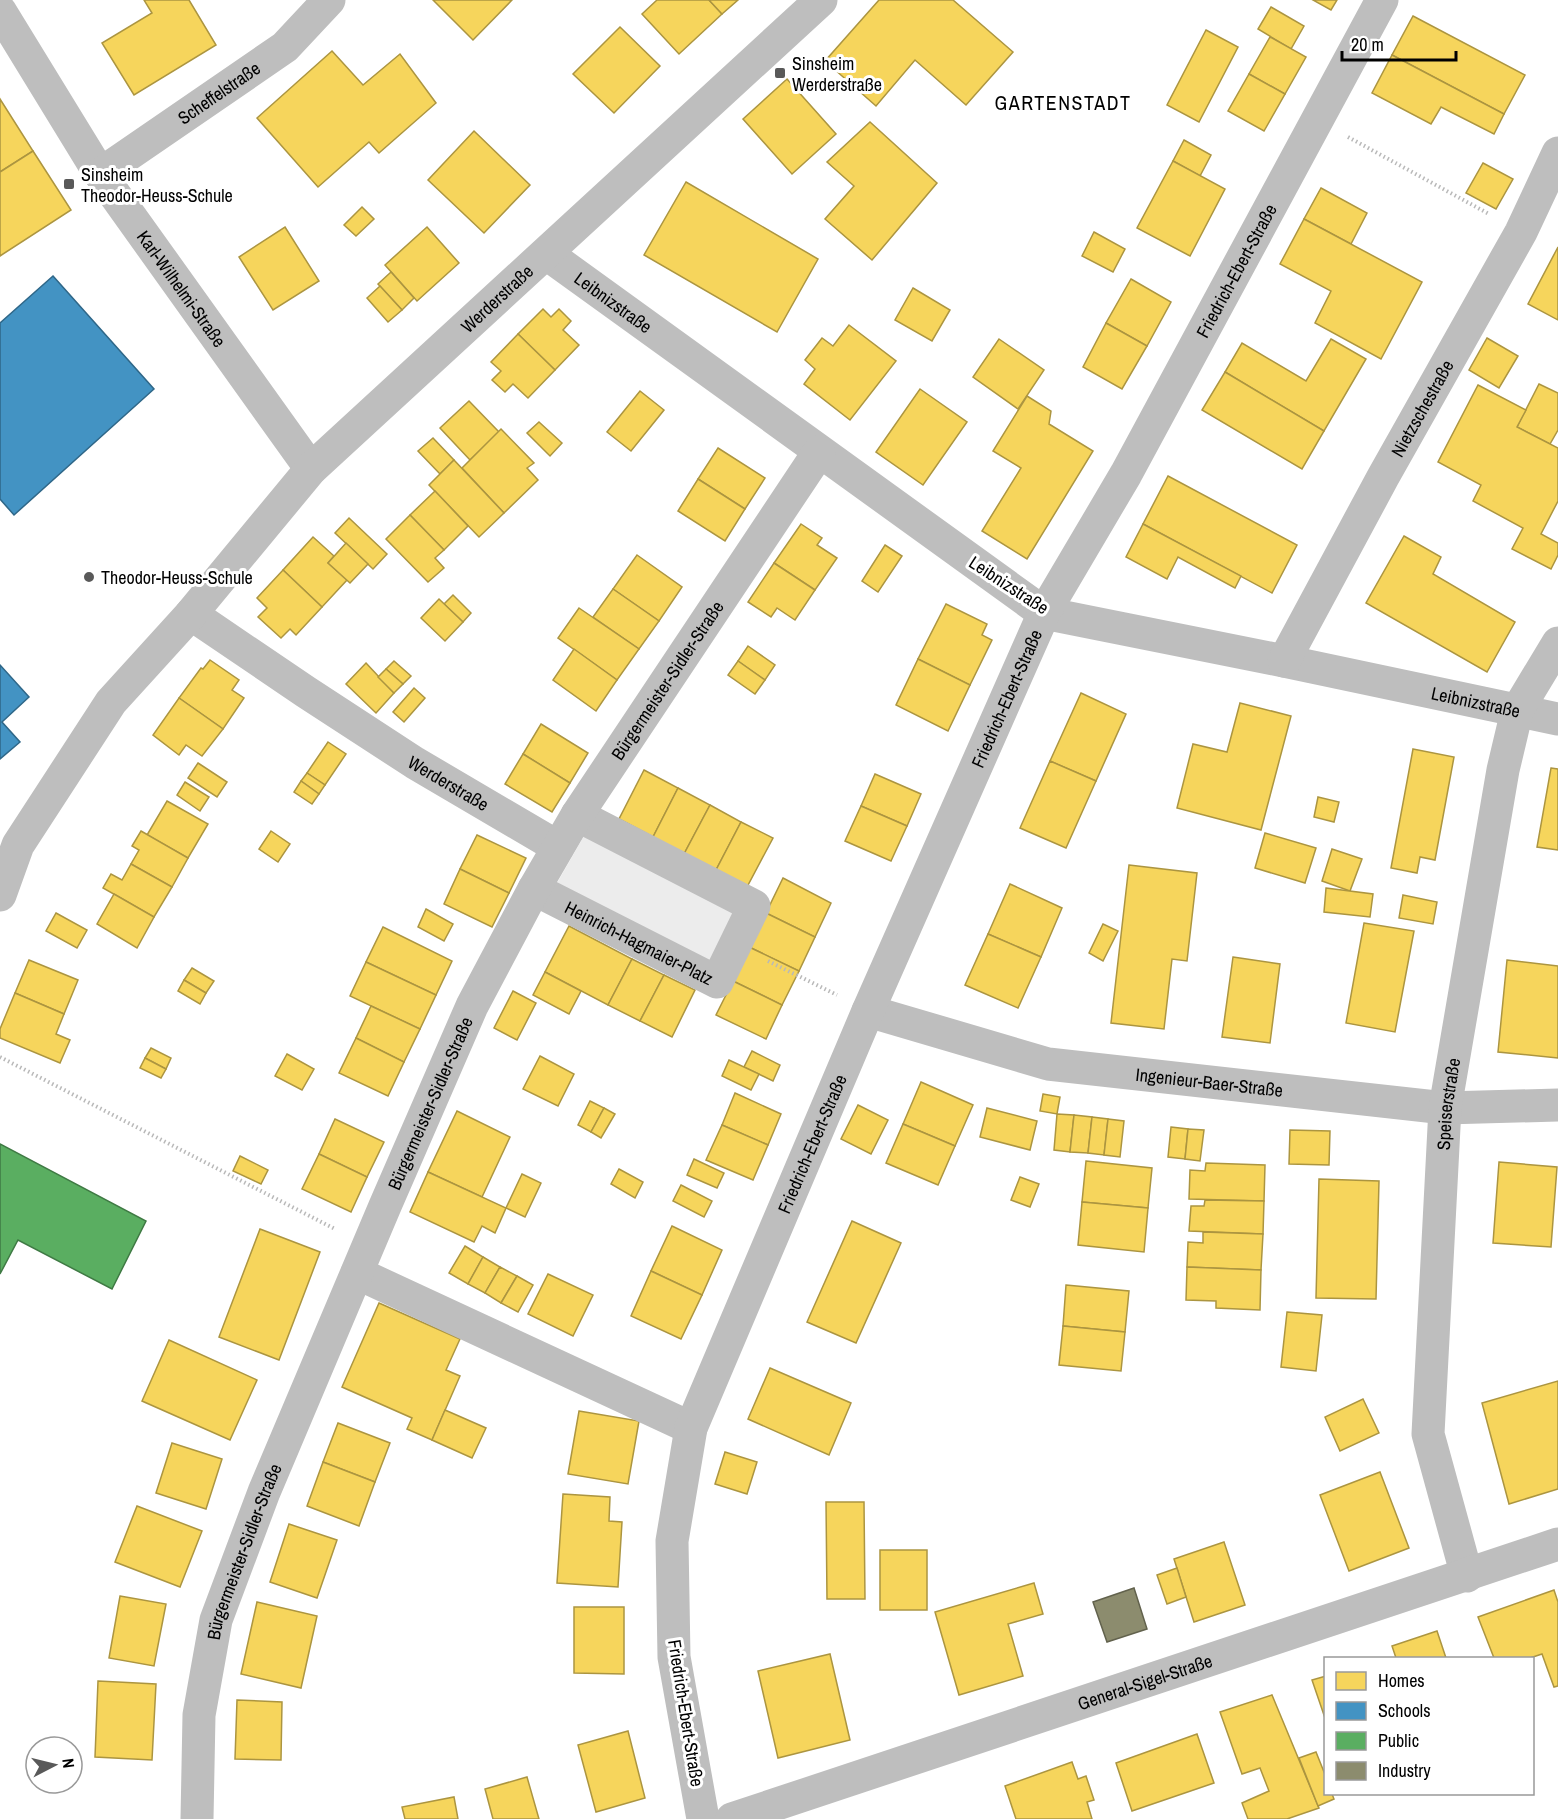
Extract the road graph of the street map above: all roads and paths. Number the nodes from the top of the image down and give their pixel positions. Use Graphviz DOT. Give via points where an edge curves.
graph roads {
  1 [pos="330,0"];
  2 [pos="821,0"];
  3 [pos="1382,0"];
  4 [pos="0,12"];
  5 [pos="1316,120"];
  6 [pos="1558,153"];
  7 [pos="100,174"];
  8 [pos="1521,232"];
  9 [pos="547,254"];
  10 [pos="819,452"];
  11 [pos="311,469"];
  12 [pos="1044,613"];
  13 [pos="191,614"];
  14 [pos="1558,643"];
  15 [pos="1284,661"];
  16 [pos="1517,711"];
  17 [pos="1558,719"];
  18 [pos="577,815"];
  19 [pos="558,847"];
  20 [pos="534,890"];
  21 [pos="0,895"];
  22 [pos="736,944"];
  23 [pos="814,984"];
  24 [pos="868,1011"];
  25 [pos="0,1058"];
  26 [pos="1558,1105"];
  27 [pos="1445,1108"];
  28 [pos="362,1260"];
  29 [pos="691,1428"];
  30 [pos="1558,1545"];
  31 [pos="1467,1576"];
  32 [pos="197,1819"];
  33 [pos="703,1819"];
  34 [pos="732,1819"];
  1 -- 7 [label="street, Scheffelstraße" via="285,47"];
  2 -- 9 [label="street, Werderstraße"];
  3 -- 5 [label="street, Friedrich-Ebert-Straße"];
  4 -- 7 [label="street, Karl-Wilhelmi-Straße"];
  5 -- 8 [label="path"];
  5 -- 12 [label="street, Friedrich-Ebert-Straße" via="1126,474"];
  6 -- 8 [label="street, Nietzschestraße"];
  7 -- 11 [label="street, Karl-Wilhelmi-Straße"];
  8 -- 15 [label="street, Nietzschestraße"];
  9 -- 10 [label="street, Leibnizstraße"];
  9 -- 11 [label="street, Werderstraße"];
  10 -- 12 [label="street, Leibnizstraße"];
  10 -- 18 [label="street, Bürgermeister-Sidler-Straße"];
  11 -- 13 [label="street, Werderstraße"];
  12 -- 15 [label="street, Leibnizstraße"];
  12 -- 24 [label="street, Friedrich-Ebert-Straße"];
  13 -- 19 [label="street, Werderstraße" via="416,763"];
  13 -- 21 [label="street, Werderstraße" via="111,702 18,845"];
  14 -- 16 [label="street, Speiserstraße"];
  15 -- 16 [label="street, Leibnizstraße"];
  16 -- 17 [label="street, Leibnizstraße"];
  16 -- 27 [label="street, Speiserstraße" via="1503,770"];
  18 -- 19 [label="street, Bürgermeister-Sidler-Straße"];
  18 -- 22 [label="street, Heinrich-Hagmaier-Platz" via="754,906"];
  19 -- 20 [label="street, Bürgermeister-Sidler-Straße"];
  20 -- 22 [label="street, Heinrich-Hagmaier-Platz" via="717,982"];
  20 -- 28 [label="street, Bürgermeister-Sidler-Straße" via="472,1006"];
  22 -- 23 [label="path"];
  24 -- 27 [label="street, Ingenieur-Baer-Straße" via="1047,1064"];
  24 -- 29 [label="street, Friedrich-Ebert-Straße"];
  25 -- 28 [label="path"];
  26 -- 27 [label="street, Ingenieur-Baer-Straße"];
  27 -- 31 [label="street, Speiserstraße" via="1428,1434"];
  28 -- 29 [label="street"];
  28 -- 32 [label="street, Bürgermeister-Sidler-Straße" via="264,1492 216,1620 200,1715"];
  29 -- 33 [label="street, Friedrich-Ebert-Straße" via="672,1541 674,1657"];
  30 -- 31 [label="street, General-Sigel-Straße"];
  31 -- 34 [label="street, General-Sigel-Straße"];
}
